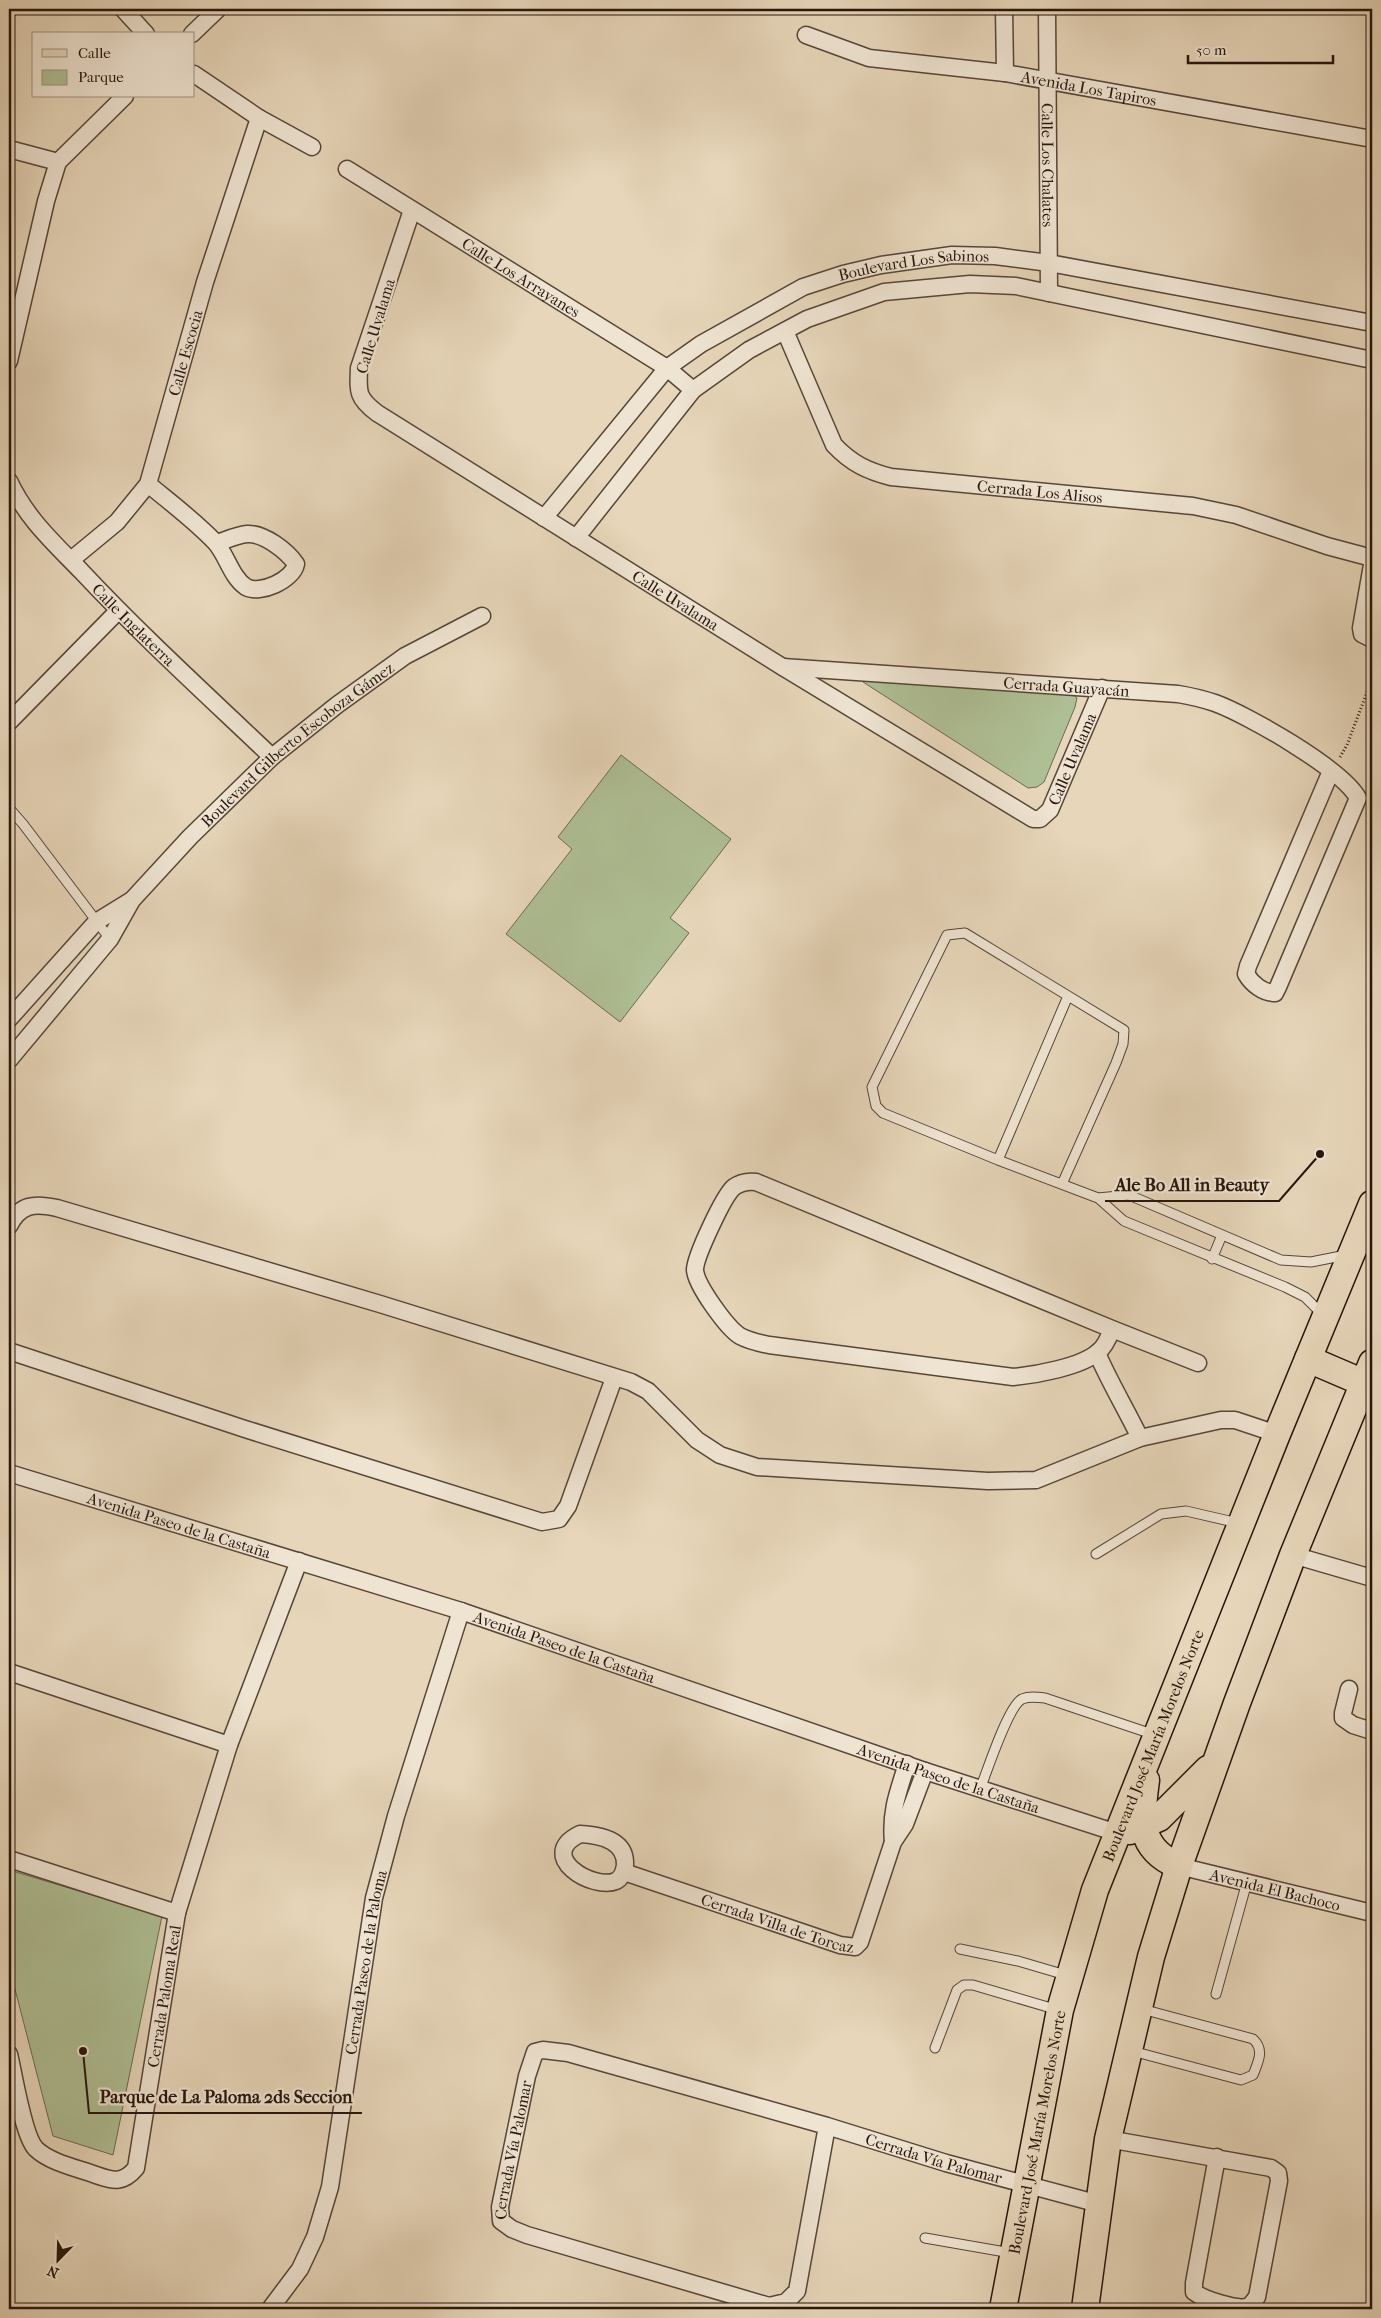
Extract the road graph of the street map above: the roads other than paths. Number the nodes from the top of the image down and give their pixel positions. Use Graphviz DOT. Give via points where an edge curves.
graph roads {
  1 [pos="123,9"];
  2 [pos="218,9"];
  3 [pos="1004,9"];
  4 [pos="1047,9"];
  5 [pos="144,32"];
  6 [pos="194,32"];
  7 [pos="806,35"];
  8 [pos="1006,72"];
  9 [pos="195,75"];
  10 [pos="1046,79"];
  11 [pos="123,98"];
  12 [pos="259,118"];
  13 [pos="1372,139"];
  14 [pos="312,148"];
  15 [pos="9,149"];
  16 [pos="58,162"];
  17 [pos="347,169"];
  18 [pos="412,210"];
  19 [pos="1049,263"];
  20 [pos="1049,292"];
  21 [pos="1372,323"];
  22 [pos="785,331"];
  23 [pos="11,335"];
  24 [pos="1371,355"];
  25 [pos="9,361"];
  26 [pos="667,368"];
  27 [pos="693,390"];
  28 [pos="9,481"];
  29 [pos="148,484"];
  30 [pos="544,518"];
  31 [pos="576,538"];
  32 [pos="217,544"];
  33 [pos="1372,558"];
  34 [pos="71,560"];
  35 [pos="1372,565"];
  36 [pos="118,611"];
  37 [pos="482,616"];
  38 [pos="1372,638"];
  39 [pos="782,666"];
  40 [pos="1102,688"];
  41 [pos="9,722"];
  42 [pos="272,756"];
  43 [pos="1331,771"];
  44 [pos="9,808"];
  45 [pos="132,900"];
  46 [pos="96,922"];
  47 [pos="110,939"];
  48 [pos="1068,996"];
  49 [pos="9,1019"];
  50 [pos="9,1060"];
  51 [pos="998,1160"];
  52 [pos="1062,1184"];
  53 [pos="1098,1198"];
  54 [pos="1372,1204"];
  55 [pos="9,1226"];
  56 [pos="1222,1235"];
  57 [pos="1351,1255"];
  58 [pos="1212,1259"];
  59 [pos="1326,1318"];
  60 [pos="1112,1330"];
  61 [pos="9,1351"];
  62 [pos="1098,1353"];
  63 [pos="1308,1359"];
  64 [pos="1198,1362"];
  65 [pos="1368,1373"];
  66 [pos="614,1378"];
  67 [pos="1277,1434"];
  68 [pos="1134,1440"];
  69 [pos="9,1473"];
  70 [pos="1241,1524"];
  71 [pos="1096,1554"];
  72 [pos="1293,1555"];
  73 [pos="299,1560"];
  74 [pos="1372,1578"];
  75 [pos="461,1611"];
  76 [pos="9,1672"];
  77 [pos="1349,1689"];
  78 [pos="1372,1731"];
  79 [pos="1153,1742"];
  80 [pos="229,1745"];
  81 [pos="1217,1758"];
  82 [pos="907,1764"];
  83 [pos="926,1770"];
  84 [pos="980,1789"];
  85 [pos="1144,1827"];
  86 [pos="1117,1833"];
  87 [pos="892,1842"];
  88 [pos="9,1859"];
  89 [pos="1179,1866"];
  90 [pos="624,1872"];
  91 [pos="1247,1882"];
  92 [pos="1372,1913"];
  93 [pos="177,1914"];
  94 [pos="960,1949"];
  95 [pos="1069,1976"];
  96 [pos="1216,1994"];
  97 [pos="1139,2008"];
  98 [pos="1060,2010"];
  99 [pos="935,2048"];
  100 [pos="1129,2050"];
  101 [pos="9,2054"];
  102 [pos="827,2126"];
  103 [pos="1108,2139"];
  104 [pos="1217,2157"];
  105 [pos="1027,2184"];
  106 [pos="1099,2204"];
  107 [pos="925,2238"];
  108 [pos="1014,2253"];
  109 [pos="270,2309"];
  110 [pos="1003,2309"];
  111 [pos="1085,2309"];
  1 -- 5 [label="street"];
  2 -- 6 [label="street"];
  3 -- 8 [label="street"];
  4 -- 10 [label="street, Calle Los Chalates"];
  7 -- 8 [label="street, Avenida Los Tapiros" via="869,58"];
  8 -- 10 [label="street, Avenida Los Tapiros"];
  9 -- 12 [label="street"];
  10 -- 13 [label="street, Avenida Los Tapiros"];
  10 -- 19 [label="street, Calle Los Chalates"];
  11 -- 16 [label="street"];
  12 -- 14 [label="street"];
  12 -- 29 [label="street, Calle Escocia" via="203,291"];
  15 -- 16 [label="street"];
  16 -- 23 [label="street"];
  17 -- 18 [label="street, Calle Los Arrayanes"];
  18 -- 26 [label="street, Calle Los Arrayanes"];
  18 -- 30 [label="street, Calle Uvalama" via="359,368 361,399 377,413"];
  19 -- 20 [label="street, Calle Los Chalates"];
  19 -- 21 [label="street, Boulevard Los Sabinos"];
  19 -- 26 [label="street, Boulevard Los Sabinos" via="995,256 952,255 881,264 843,274 803,287 752,314"];
  20 -- 22 [label="street, Boulevard Los Sabinos" via="1016,286 970,284 884,292 807,319"];
  20 -- 24 [label="street, Boulevard Los Sabinos"];
  22 -- 27 [label="street, Boulevard Los Sabinos" via="749,350"];
  22 -- 33 [label="street, Cerrada Los Alisos" via="834,445 846,458 870,472 891,477 1193,506"];
  23 -- 25 [label="street"];
  26 -- 27 [label="street, Calle Los Arrayanes"];
  26 -- 30 [label="street, Boulevard Los Sabinos"];
  27 -- 31 [label="street, Boulevard Los Sabinos"];
  28 -- 34 [label="street, Calle Inglaterra" via="18,501 37,527"];
  29 -- 32 [label="street"];
  29 -- 34 [label="street, Calle Escocia" via="117,522"];
  30 -- 31 [label="street, Calle Uvalama"];
  31 -- 39 [label="street, Calle Uvalama"];
  32 -- 32 [label="street" via="239,580 255,590 262,590 295,569 296,564 291,557 271,542 252,534"];
  34 -- 36 [label="street, Calle Inglaterra"];
  35 -- 38 [label="street" via="1361,628 1362,634"];
  36 -- 41 [label="street"];
  36 -- 42 [label="street, Calle Inglaterra"];
  37 -- 42 [label="street, Boulevard Gilberto Escoboza Gámez" via="405,656"];
  39 -- 40 [label="street, Cerrada Guayacán"];
  39 -- 40 [label="street, Calle Uvalama" via="1032,819 1040,819 1050,810"];
  40 -- 43 [label="street, Cerrada Guayacán" via="1178,694 1217,704 1272,731"];
  42 -- 45 [label="street, Boulevard Gilberto Escoboza Gámez"];
  43 -- 43 [label="street, Cerrada Guayacán" via="1248,966 1246,974 1250,981 1267,993 1275,992 1278,987 1358,804 1355,791"];
  44 -- 46 [label="lane"];
  45 -- 46 [label="street, Boulevard Gilberto Escoboza Gámez"];
  45 -- 47 [label="street, Boulevard Gilberto Escoboza Gámez"];
  46 -- 47 [label="lane"];
  46 -- 49 [label="street, Boulevard Gilberto Escoboza Gámez"];
  47 -- 50 [label="street, Boulevard Gilberto Escoboza Gámez"];
  48 -- 51 [label="lane"];
  48 -- 51 [label="lane" via="966,933 947,935 872,1087 876,1106 883,1113"];
  48 -- 52 [label="lane" via="1124,1030 1116,1063"];
  51 -- 52 [label="lane"];
  52 -- 53 [label="lane"];
  53 -- 56 [label="lane" via="1129,1195"];
  53 -- 58 [label="lane" via="1124,1221"];
  54 -- 57 [label="main road, Boulevard José María Morelos Norte"];
  55 -- 66 [label="street" via="14,1216 31,1206 40,1204 57,1208"];
  56 -- 57 [label="lane" via="1281,1260 1311,1262"];
  56 -- 58 [label="lane"];
  57 -- 59 [label="main road, Boulevard José María Morelos Norte"];
  58 -- 59 [label="lane" via="1285,1286 1305,1297"];
  59 -- 63 [label="main road, Boulevard José María Morelos Norte"];
  60 -- 62 [label="street"];
  60 -- 62 [label="street" via="756,1182 742,1182 726,1196 695,1268 703,1290 732,1330 754,1342 1012,1377 1048,1372"];
  60 -- 64 [label="street"];
  61 -- 66 [label="street" via="542,1522 559,1519 568,1506"];
  62 -- 68 [label="street" via="1114,1390 1112,1398"];
  63 -- 65 [label="main road"];
  63 -- 67 [label="main road, Boulevard José María Morelos Norte"];
  65 -- 72 [label="main road"];
  66 -- 68 [label="street" via="648,1391 697,1440 720,1455 757,1467 988,1481 1036,1480"];
  67 -- 68 [label="street" via="1234,1420 1221,1420"];
  67 -- 70 [label="main road, Boulevard José María Morelos Norte"];
  69 -- 73 [label="street, Avenida Paseo de la Castaña"];
  70 -- 71 [label="lane" via="1186,1511 1161,1514"];
  70 -- 79 [label="main road, Boulevard José María Morelos Norte"];
  72 -- 74 [label="street"];
  72 -- 81 [label="main road"];
  73 -- 75 [label="street, Avenida Paseo de la Castaña"];
  73 -- 80 [label="street, Cerrada Paloma Real"];
  75 -- 82 [label="street, Avenida Paseo de la Castaña"];
  75 -- 109 [label="street, Cerrada Paseo de la Paloma" via="396,1816 374,1898 330,2187 315,2237 300,2269"];
  76 -- 80 [label="street"];
  77 -- 78 [label="street" via="1343,1718"];
  79 -- 84 [label="lane" via="1045,1698 1032,1696 1021,1700 1011,1712"];
  79 -- 85 [label="main road"];
  79 -- 86 [label="main road, Boulevard José María Morelos Norte"];
  80 -- 93 [label="street, Cerrada Paloma Real"];
  81 -- 85 [label="main road" via="1175,1804"];
  81 -- 89 [label="main road"];
  82 -- 83 [label="street, Avenida Paseo de la Castaña"];
  82 -- 87 [label="street, Cerrada Villa de Torcaz" via="893,1807"];
  83 -- 84 [label="street, Avenida Paseo de la Castaña"];
  83 -- 87 [label="street, Cerrada Villa de Torcaz" via="905,1824"];
  84 -- 86 [label="street, Avenida Paseo de la Castaña"];
  85 -- 86 [label="main road"];
  85 -- 89 [label="main road" via="1156,1853"];
  86 -- 95 [label="main road, Boulevard José María Morelos Norte" via="1095,1890"];
  87 -- 90 [label="street, Cerrada Villa de Torcaz" via="860,1942 855,1947 840,1945"];
  88 -- 93 [label="street, Cerrada Paloma Real"];
  89 -- 91 [label="street, Avenida El Bachoco"];
  89 -- 97 [label="main road" via="1151,1956"];
  91 -- 92 [label="street, Avenida El Bachoco"];
  91 -- 96 [label="lane"];
  93 -- 101 [label="street, Cerrada Paloma Real" via="136,2168 128,2177 112,2180 49,2158 35,2148 26,2130"];
  94 -- 95 [label="lane"];
  95 -- 98 [label="main road, Boulevard José María Morelos Norte"];
  97 -- 100 [label="main road"];
  97 -- 100 [label="lane" via="1254,2039 1261,2053 1253,2075 1241,2080"];
  98 -- 99 [label="lane" via="964,1985 957,1990"];
  98 -- 105 [label="main road, Boulevard José María Morelos Norte"];
  100 -- 103 [label="main road"];
  102 -- 102 [label="street, Cerrada Vía Palomar" via="568,2053 536,2052 527,2076 502,2198 501,2221 527,2235 769,2306 786,2302 797,2292"];
  102 -- 105 [label="street, Cerrada Vía Palomar"];
  103 -- 104 [label="street"];
  103 -- 106 [label="main road"];
  104 -- 104 [label="street" via="1278,2172 1257,2297 1250,2306 1240,2308 1202,2298 1194,2292"];
  105 -- 106 [label="street, Cerrada Vía Palomar"];
  105 -- 108 [label="main road, Boulevard José María Morelos Norte"];
  106 -- 111 [label="main road"];
  107 -- 108 [label="lane"];
  108 -- 110 [label="main road, Boulevard José María Morelos Norte"];
}
